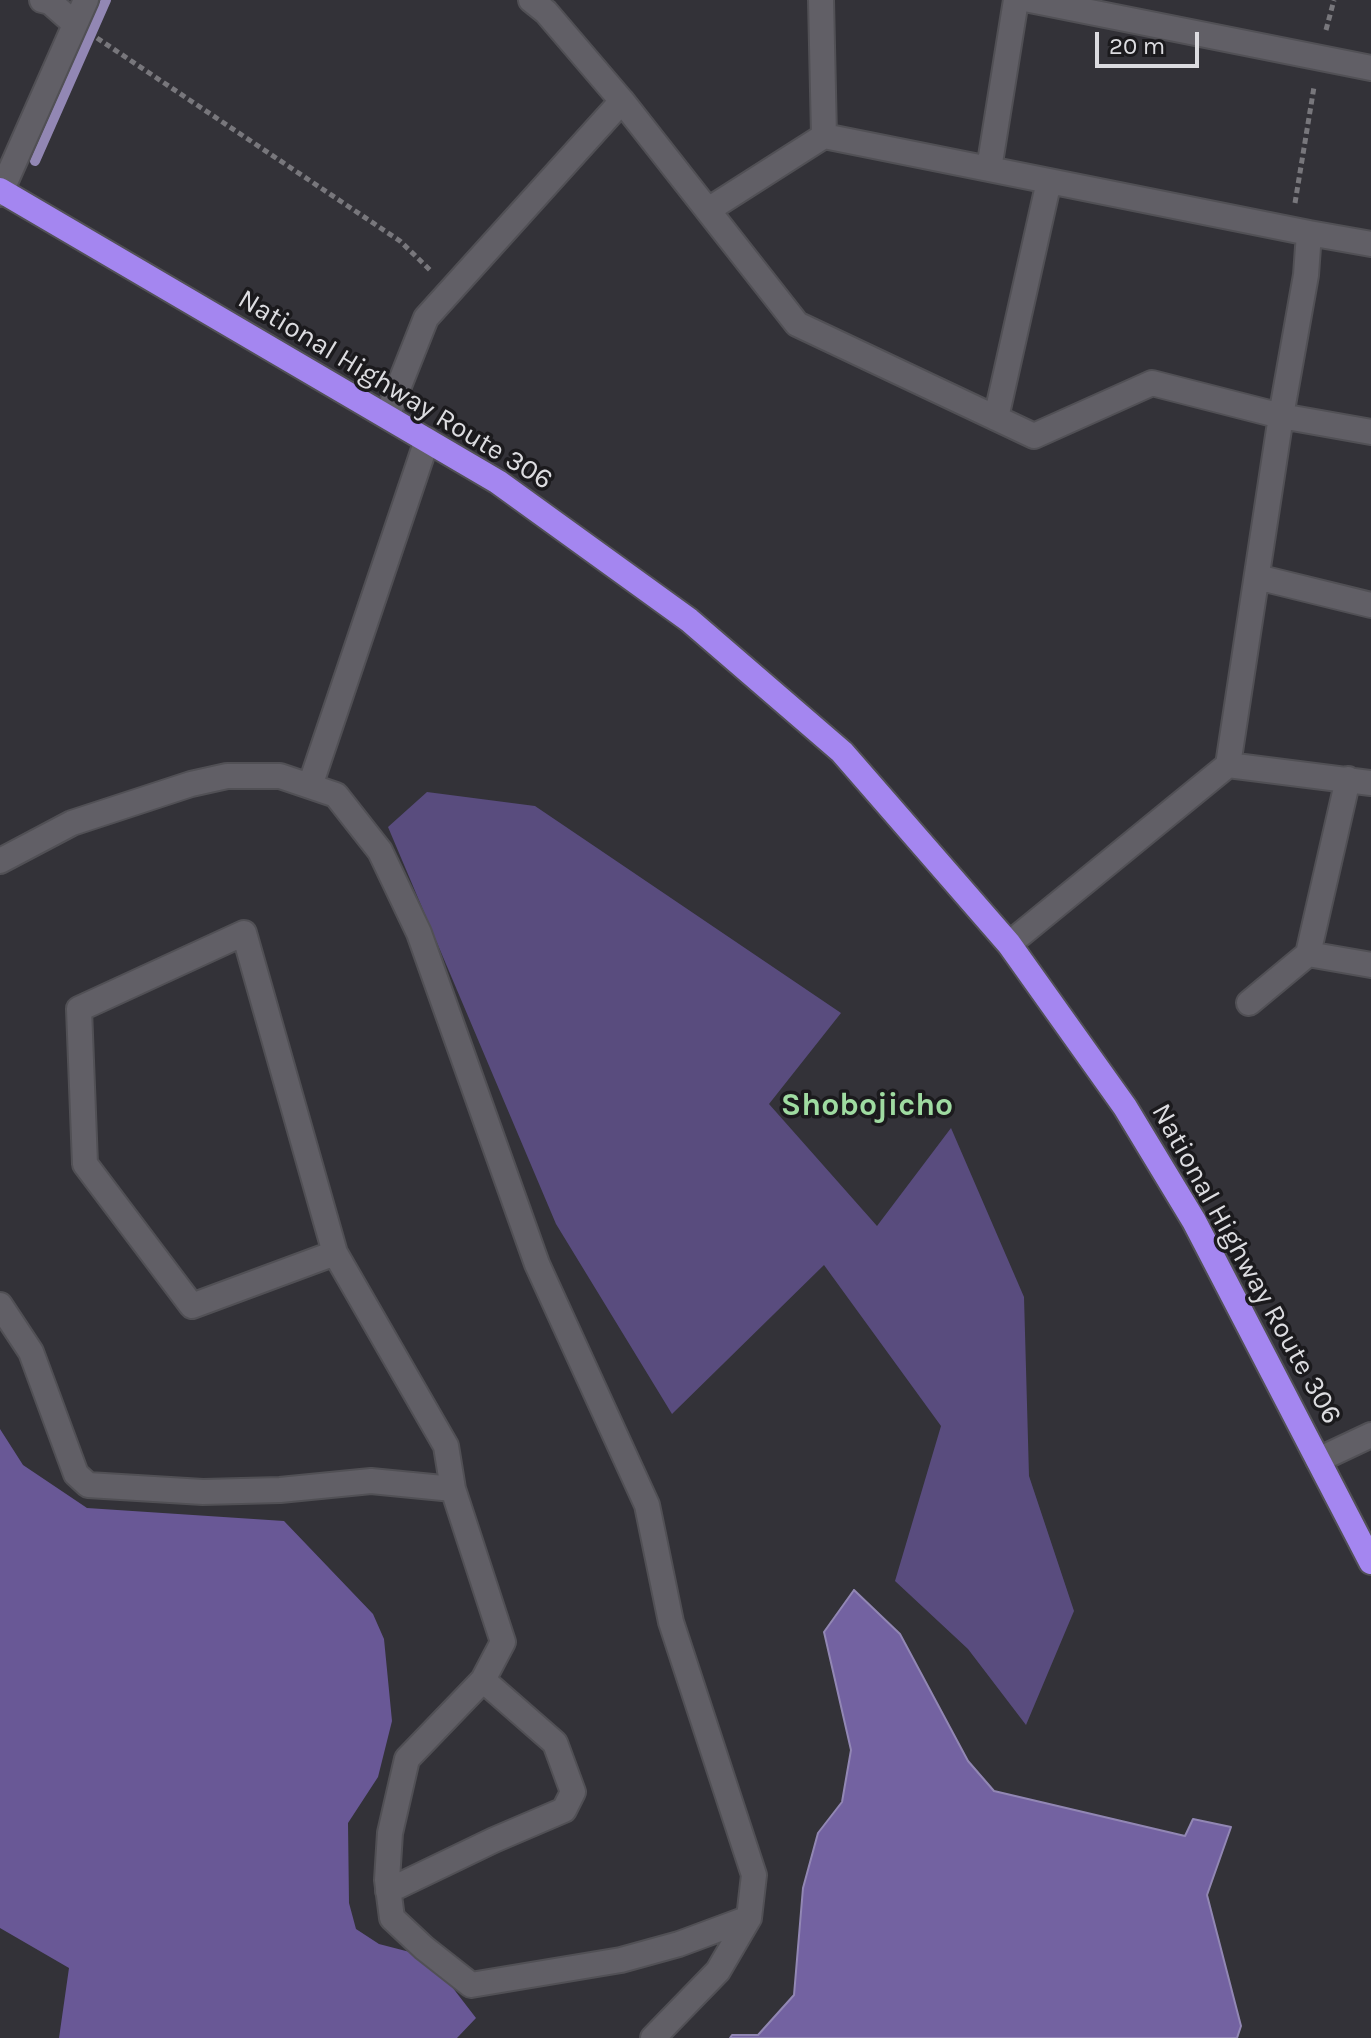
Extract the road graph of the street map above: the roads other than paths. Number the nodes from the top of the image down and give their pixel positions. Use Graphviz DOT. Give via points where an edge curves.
graph roads {
  1 [pos="42,0"];
  2 [pos="86,0"];
  3 [pos="531,0"];
  4 [pos="821,0"];
  5 [pos="1016,0"];
  6 [pos="1030,0"];
  7 [pos="1142,11"];
  8 [pos="85,30"];
  9 [pos="1371,68"];
  10 [pos="622,101"];
  11 [pos="824,136"];
  12 [pos="989,169"];
  13 [pos="1049,181"];
  14 [pos="0,192"];
  15 [pos="708,210"];
  16 [pos="1309,233"];
  17 [pos="1371,244"];
  18 [pos="387,416"];
  19 [pos="1281,416"];
  20 [pos="996,418"];
  21 [pos="1371,432"];
  22 [pos="427,440"];
  23 [pos="1257,577"];
  24 [pos="1371,605"];
  25 [pos="1228,765"];
  26 [pos="1360,781"];
  27 [pos="310,786"];
  28 [pos="0,861"];
  29 [pos="1009,944"];
  30 [pos="1308,954"];
  31 [pos="1371,965"];
  32 [pos="1249,1003"];
  33 [pos="335,1253"];
  34 [pos="0,1305"];
  35 [pos="1371,1435"];
  36 [pos="1318,1460"];
  37 [pos="453,1489"];
  38 [pos="1371,1562"];
  39 [pos="483,1680"];
  40 [pos="388,1891"];
  41 [pos="749,1918"];
  42 [pos="653,2038"];
  1 -- 8 [label="street"];
  2 -- 8 [label="street"];
  3 -- 10 [label="street"];
  4 -- 11 [label="street"];
  5 -- 12 [label="street"];
  6 -- 7 [label="street"];
  7 -- 9 [label="street"];
  8 -- 14 [label="street"];
  10 -- 15 [label="street"];
  10 -- 18 [label="street" via="426,318"];
  11 -- 12 [label="street"];
  11 -- 15 [label="street"];
  12 -- 13 [label="street"];
  13 -- 16 [label="street"];
  13 -- 20 [label="street"];
  14 -- 18 [label="highway, National Highway Route 306"];
  15 -- 20 [label="street" via="797,324"];
  16 -- 17 [label="street"];
  16 -- 19 [label="street"];
  18 -- 22 [label="highway, National Highway Route 306"];
  19 -- 20 [label="street" via="1152,383 1034,436"];
  19 -- 21 [label="street"];
  19 -- 23 [label="street"];
  22 -- 27 [label="street"];
  22 -- 29 [label="highway, National Highway Route 306" via="498,482 689,620 842,752"];
  23 -- 24 [label="street"];
  23 -- 25 [label="street"];
  25 -- 26 [label="street"];
  25 -- 29 [label="street"];
  26 -- 30 [label="street"];
  27 -- 28 [label="street" via="280,776 227,776 191,784 72,823"];
  27 -- 41 [label="street" via="336,795 380,851 419,933 537,1264 647,1505 671,1622 754,1875"];
  29 -- 36 [label="highway, National Highway Route 306" via="1125,1107 1186,1208"];
  30 -- 31 [label="street"];
  30 -- 32 [label="street"];
  33 -- 33 [label="street" via="192,1306 85,1164 79,1009 244,933"];
  33 -- 37 [label="street" via="446,1446"];
  34 -- 37 [label="street" via="31,1352 76,1474 88,1485 203,1492 371,1481"];
  35 -- 36 [label="street"];
  36 -- 38 [label="highway, National Highway Route 306"];
  37 -- 39 [label="street" via="503,1642"];
  39 -- 40 [label="street" via="407,1759 390,1833"];
  39 -- 40 [label="street" via="555,1743 573,1792 564,1810"];
  40 -- 41 [label="street" via="392,1918 471,1985 621,1960"];
  41 -- 42 [label="street" via="718,1971"];
}
